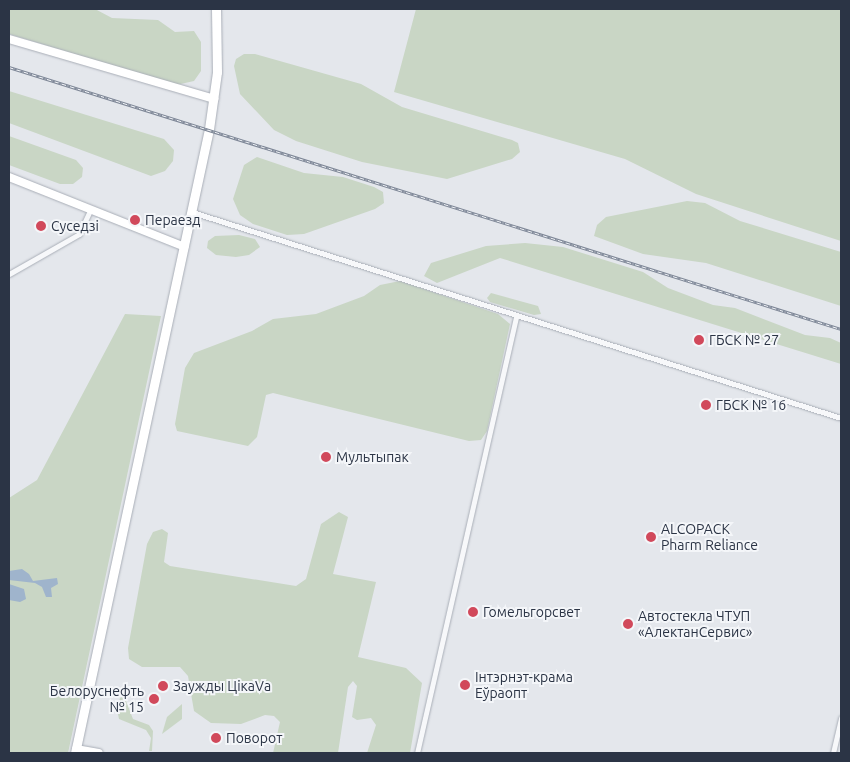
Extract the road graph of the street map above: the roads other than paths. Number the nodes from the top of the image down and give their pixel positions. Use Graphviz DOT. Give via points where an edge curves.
graph roads {
  1 [pos="216,9"];
  2 [pos="9,39"];
  3 [pos="214,99"];
  4 [pos="9,177"];
  5 [pos="90,210"];
  6 [pos="192,212"];
  7 [pos="185,247"];
  8 [pos="9,274"];
  9 [pos="516,317"];
  10 [pos="841,418"];
  11 [pos="841,718"];
  12 [pos="75,751"];
  13 [pos="99,753"];
  14 [pos="417,753"];
  15 [pos="833,753"];
  1 -- 3 [label="main road"];
  2 -- 3 [label="street"];
  3 -- 6 [label="main road"];
  4 -- 5 [label="street"];
  5 -- 7 [label="street"];
  5 -- 8 [label="street" via="79,234"];
  6 -- 7 [label="main road"];
  6 -- 9 [label="street"];
  7 -- 12 [label="main road"];
  9 -- 10 [label="street"];
  9 -- 14 [label="street"];
  11 -- 15 [label="street"];
  12 -- 13 [label="street"];
}
